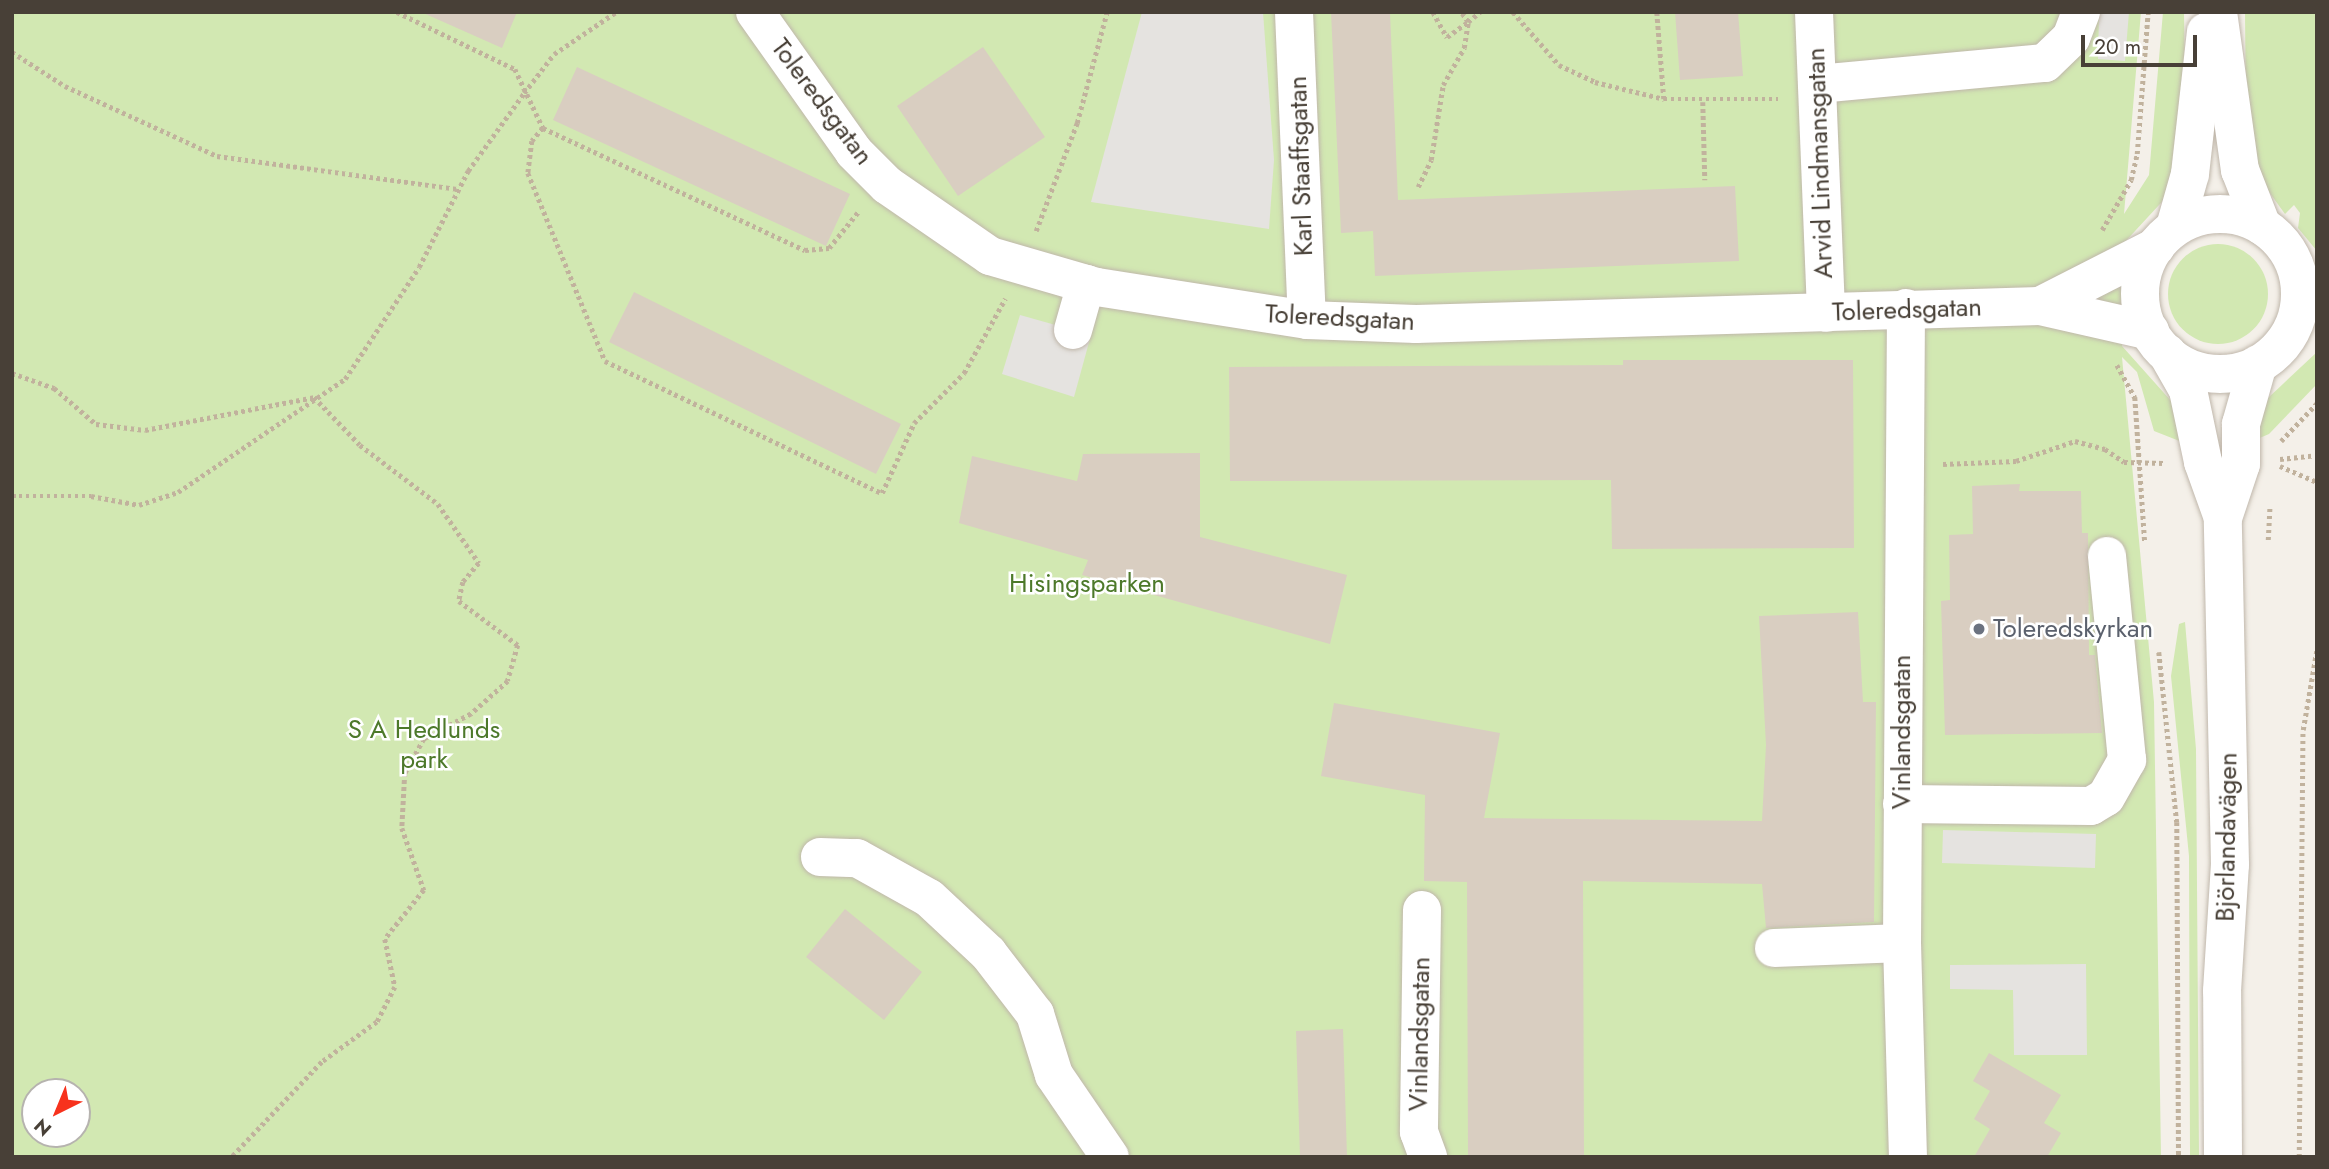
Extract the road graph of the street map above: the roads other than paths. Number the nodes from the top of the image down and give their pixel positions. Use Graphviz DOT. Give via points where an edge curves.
graph roads {
  1 [pos="755,12"];
  2 [pos="1294,12"];
  3 [pos="1814,12"];
  4 [pos="2081,12"];
  5 [pos="2208,12"];
  6 [pos="2218,12"];
  7 [pos="1818,84"];
  8 [pos="2262,226"];
  9 [pos="2166,237"];
  10 [pos="1086,284"];
  11 [pos="2308,298"];
  12 [pos="2040,306"];
  13 [pos="1906,308"];
  14 [pos="1826,313"];
  15 [pos="1307,320"];
  16 [pos="1073,330"];
  17 [pos="2159,342"];
  18 [pos="2258,364"];
  19 [pos="2224,517"];
  20 [pos="2107,556"];
  21 [pos="1902,804"];
  22 [pos="820,857"];
  23 [pos="1422,909"];
  24 [pos="1902,943"];
  25 [pos="1774,948"];
  26 [pos="1110,1157"];
  27 [pos="1428,1157"];
  28 [pos="1908,1157"];
  29 [pos="2223,1157"];
  1 -- 10 [label="street, Toleredsgatan" via="854,152 887,185 990,256"];
  2 -- 15 [label="street, Karl Staaffsgatan"];
  3 -- 7 [label="street, Arvid Lindmansgatan"];
  4 -- 7 [label="street" via="2071,38 2045,63"];
  5 -- 9 [label="street, Björlandavägen" via="2190,174"];
  6 -- 8 [label="street" via="2240,170"];
  7 -- 14 [label="street, Arvid Lindmansgatan"];
  8 -- 9 [label="street" via="2218,213"];
  8 -- 11 [label="street" via="2287,249"];
  9 -- 12 [label="street, Toleredsgatan"];
  9 -- 17 [label="street, Björlandavägen" via="2140,297"];
  10 -- 15 [label="street, Toleredsgatan" via="1173,303"];
  10 -- 16 [label="street"];
  11 -- 18 [label="street" via="2288,337"];
  12 -- 13 [label="street, Toleredsgatan"];
  12 -- 17 [label="street, Toleredsgatan"];
  13 -- 14 [label="street, Toleredsgatan"];
  13 -- 21 [label="street, Vinlandsgatan"];
  14 -- 15 [label="street, Toleredsgatan" via="1429,324"];
  17 -- 18 [label="street" via="2191,368 2218,374"];
  17 -- 19 [label="street, Björlandavägen" via="2188,390 2199,423 2203,462"];
  18 -- 19 [label="street, Björlandavägen" via="2241,424 2241,464"];
  19 -- 29 [label="street, Björlandavägen" via="2230,865 2222,990"];
  20 -- 21 [label="street" via="2127,760 2106,797 2091,806"];
  21 -- 24 [label="street, Vinlandsgatan"];
  22 -- 26 [label="street" via="857,858 929,898 988,953 1035,1014 1054,1074"];
  23 -- 27 [label="street, Vinlandsgatan" via="1419,1132"];
  24 -- 25 [label="street"];
  24 -- 28 [label="street, Vinlandsgatan"];
}
